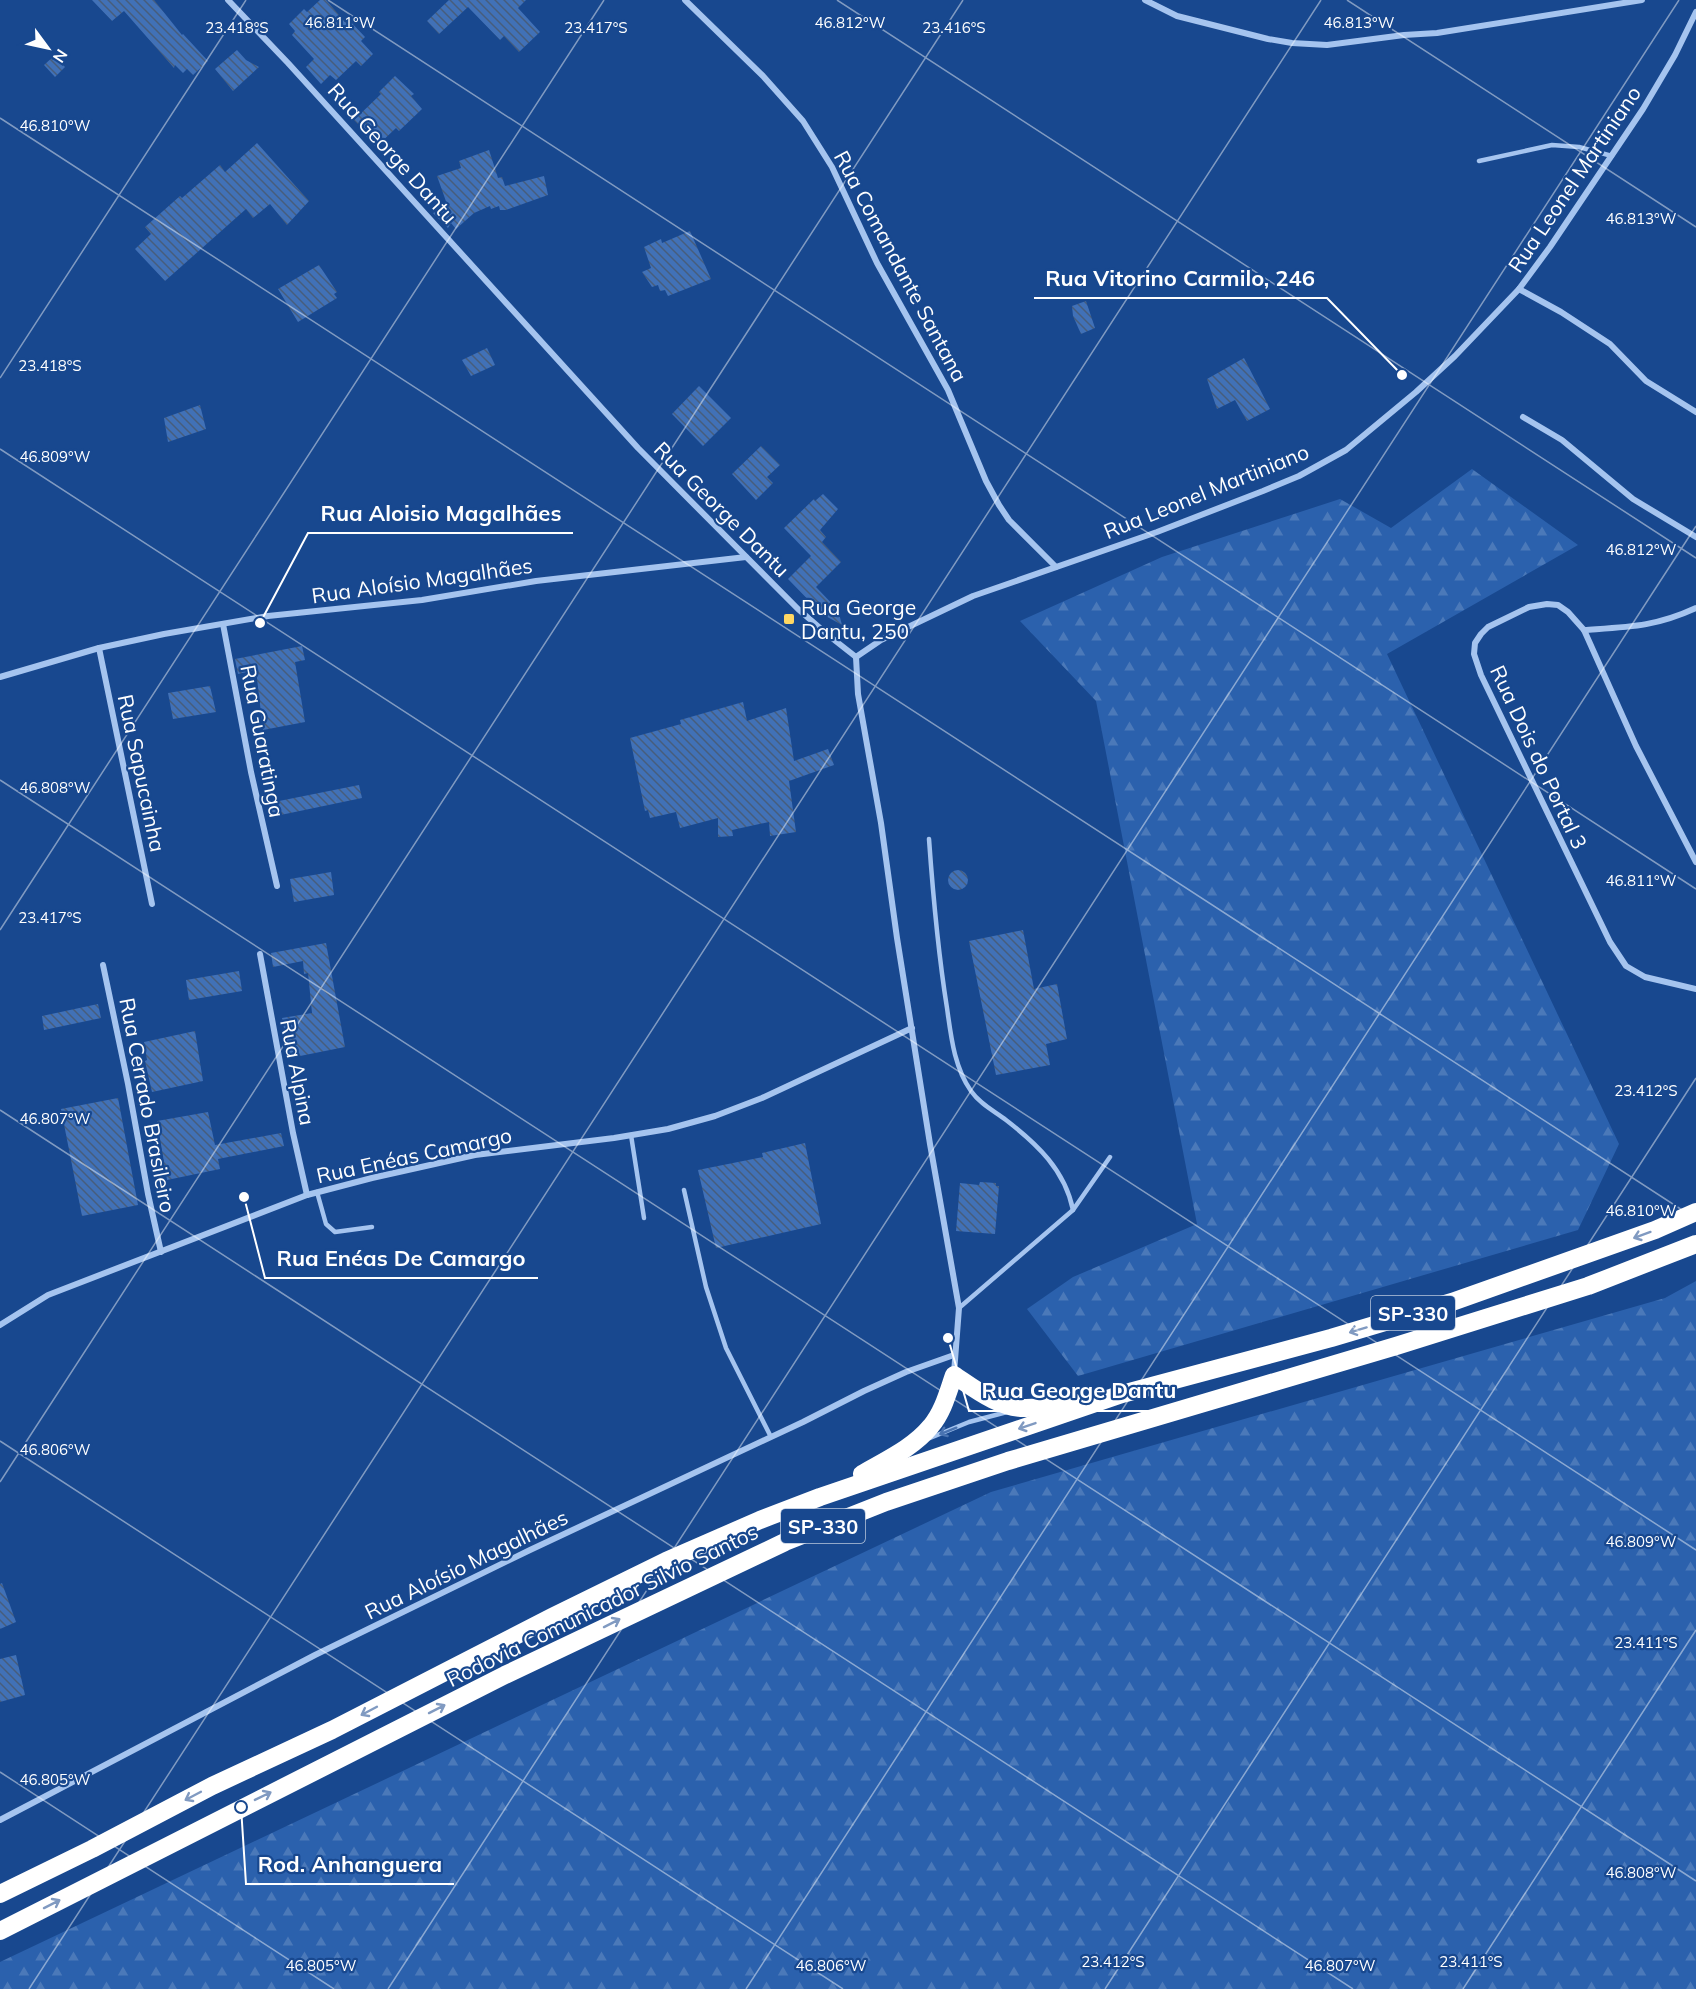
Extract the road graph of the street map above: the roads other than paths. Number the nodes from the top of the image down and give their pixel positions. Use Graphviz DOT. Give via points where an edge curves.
graph roads {
  1 [pos="228,0"];
  2 [pos="685,0"];
  3 [pos="1145,0"];
  4 [pos="1641,0"];
  5 [pos="1696,12"];
  6 [pos="1694,21"];
  7 [pos="1612,156"];
  8 [pos="1479,161"];
  9 [pos="1519,290"];
  10 [pos="1696,412"];
  11 [pos="1523,417"];
  12 [pos="1696,537"];
  13 [pos="746,557"];
  14 [pos="1056,567"];
  15 [pos="1696,608"];
  16 [pos="223,624"];
  17 [pos="1584,630"];
  18 [pos="99,648"];
  19 [pos="856,657"];
  20 [pos="0,677"];
  21 [pos="929,839"];
  22 [pos="1696,861"];
  23 [pos="276,886"];
  24 [pos="152,904"];
  25 [pos="260,954"];
  26 [pos="103,965"];
  27 [pos="1696,989"];
  28 [pos="912,1028"];
  29 [pos="631,1135"];
  30 [pos="1110,1157"];
  31 [pos="684,1190"];
  32 [pos="317,1192"];
  33 [pos="307,1195"];
  34 [pos="1073,1210"];
  35 [pos="1696,1212"];
  36 [pos="644,1218"];
  37 [pos="372,1227"];
  38 [pos="1696,1244"];
  39 [pos="161,1252"];
  40 [pos="959,1308"];
  41 [pos="0,1325"];
  42 [pos="954,1355"];
  43 [pos="954,1375"];
  44 [pos="1122,1394"];
  45 [pos="1024,1408"];
  46 [pos="771,1437"];
  47 [pos="908,1448"];
  48 [pos="820,1497"];
  49 [pos="0,1820"];
  50 [pos="0,1894"];
  51 [pos="0,1931"];
  1 -- 13 [label="street, Rua George Dantu" via="638,448"];
  2 -- 14 [label="street, Rua Comandante Santana" via="763,75 803,121 832,167 877,263 948,390 999,505"];
  3 -- 4 [label="street" via="1177,16 1268,39 1327,45 1437,33"];
  5 -- 6 [label="street, Rua Leonel Martiniano"];
  6 -- 7 [label="street, Rua Leonel Martiniano"];
  7 -- 8 [label="lane" via="1552,145"];
  7 -- 9 [label="street, Rua Leonel Martiniano"];
  9 -- 10 [label="street" via="1562,312 1610,344 1646,381"];
  9 -- 14 [label="street, Rua Leonel Martiniano" via="1455,356 1346,450 1263,491"];
  11 -- 12 [label="street" via="1562,440 1633,499"];
  13 -- 16 [label="street, Rua Aloísio Magalhães"];
  13 -- 19 [label="street, Rua George Dantu"];
  14 -- 19 [label="street, Rua Leonel Martiniano" via="939,611 880,640"];
  15 -- 17 [label="street" via="1655,624"];
  16 -- 18 [label="street, Rua Aloísio Magalhães"];
  16 -- 23 [label="street, Rua Guaratinga"];
  17 -- 22 [label="street" via="1636,746"];
  17 -- 27 [label="street, Rua Dois do Portal 3" via="1558,605 1529,607 1488,627 1475,643 1474,654 1620,958 1645,977"];
  18 -- 20 [label="street, Rua Aloísio Magalhães"];
  18 -- 24 [label="street, Rua Sapucainha"];
  19 -- 28 [label="street" via="858,694"];
  21 -- 34 [label="lane" via="944,990 958,1066 981,1102 1050,1160 1067,1189"];
  25 -- 33 [label="street, Rua Alpina"];
  26 -- 39 [label="street, Rua Cerrado Brasileiro"];
  28 -- 29 [label="street, Rua Enéas Camargo" via="752,1102 668,1129"];
  28 -- 40 [label="street"];
  29 -- 32 [label="street, Rua Enéas Camargo" via="475,1155"];
  29 -- 36 [label="lane"];
  30 -- 34 [label="lane"];
  31 -- 46 [label="lane" via="706,1287 726,1348"];
  32 -- 33 [label="street, Rua Enéas Camargo"];
  32 -- 37 [label="lane" via="326,1224 335,1232"];
  33 -- 39 [label="street, Rua Enéas Camargo"];
  34 -- 40 [label="lane"];
  35 -- 44 [label="highway, Rodovia Comunicador Silvio Santos / SP-330, one-way" via="1452,1302"];
  51 -- 38 [label="highway, Rodovia Comunicador Silvio Santos / SP-330, one-way" via="505,1674 785,1542 986,1468 1577,1290"];
  39 -- 41 [label="street, Rua Enéas Camargo" via="48,1295"];
  40 -- 42 [label="street"];
  42 -- 43 [label="street"];
  42 -- 46 [label="street, Rua Aloísio Magalhães" via="906,1372"];
  43 -- 45 [label="highway" via="1005,1405"];
  43 -- 47 [label="highway" via="932,1426"];
  44 -- 45 [label="highway"];
  44 -- 48 [label="highway, Rodovia Comunicador Silvio Santos / SP-330, one-way"];
  45 -- 47 [label="lane, one-way" via="969,1422"];
  46 -- 49 [label="street, Rua Aloísio Magalhães" via="315,1654"];
  47 -- 48 [label="highway"];
  48 -- 50 [label="highway, Rodovia Comunicador Silvio Santos / SP-330, one-way" via="666,1561"];
}
